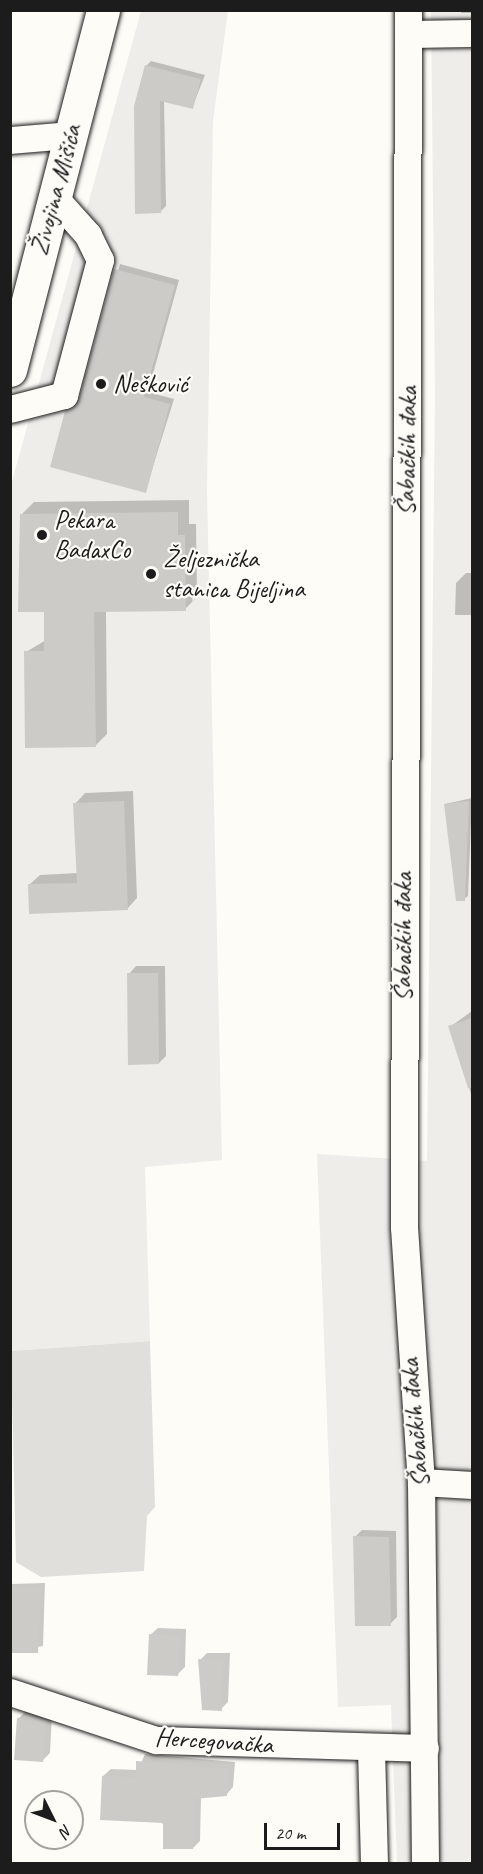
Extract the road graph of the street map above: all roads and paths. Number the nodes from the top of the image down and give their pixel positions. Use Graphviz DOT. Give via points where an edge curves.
graph roads {
  1 [pos="104,10"];
  2 [pos="408,22"];
  3 [pos="472,33"];
  4 [pos="70,135"];
  5 [pos="10,140"];
  6 [pos="54,197"];
  7 [pos="10,370"];
  8 [pos="10,409"];
  9 [pos="421,1482"];
  10 [pos="472,1485"];
  11 [pos="10,1692"];
  12 [pos="425,1748"];
  13 [pos="371,1749"];
  14 [pos="374,1863"];
  15 [pos="426,1863"];
  1 -- 4 [label="main road, Živojina Mišića"];
  2 -- 3 [label="street"];
  2 -- 9 [label="street, Šabačkih đaka" via="404,1227"];
  4 -- 5 [label="street"];
  4 -- 6 [label="main road, Živojina Mišića"];
  6 -- 7 [label="main road, Živojina Mišića"];
  6 -- 8 [label="street" via="88,235 100,260 64,395"];
  9 -- 10 [label="street"];
  9 -- 12 [label="street, Šabačkih đaka"];
  11 -- 13 [label="street, Hercegovačka" via="156,1740"];
  12 -- 13 [label="street, Hercegovačka"];
  12 -- 15 [label="street, Šabačkih đaka"];
  13 -- 14 [label="street"];
}
